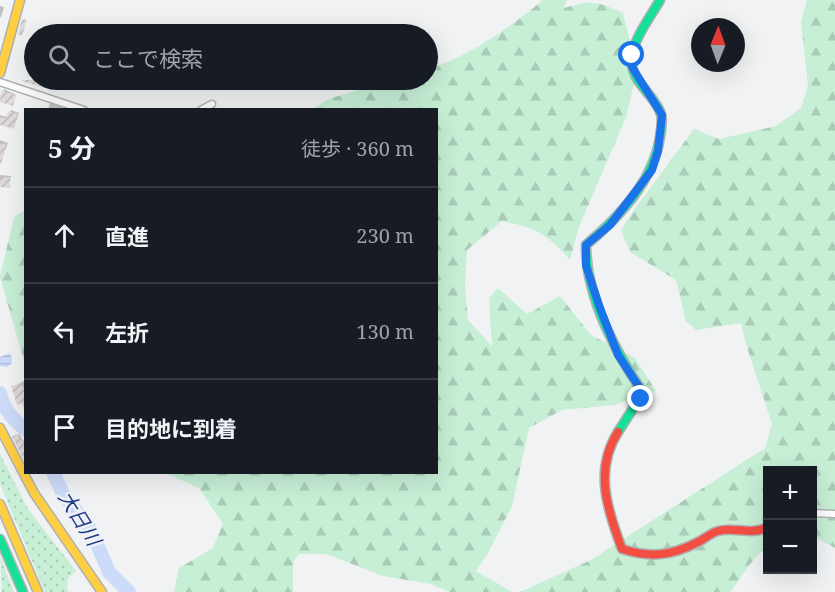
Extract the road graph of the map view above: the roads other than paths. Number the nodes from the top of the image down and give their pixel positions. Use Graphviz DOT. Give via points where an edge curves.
graph roads {
  1 [pos="20,0"];
  2 [pos="660,0"];
  3 [pos="0,73"];
  4 [pos="0,82"];
  5 [pos="24,90"];
  6 [pos="24,90"];
  7 [pos="212,104"];
  8 [pos="78,108"];
  9 [pos="205,108"];
  10 [pos="0,428"];
  11 [pos="0,504"];
  12 [pos="817,513"];
  13 [pos="835,514"];
  14 [pos="763,530"];
  15 [pos="0,539"];
  16 [pos="95,582"];
  17 [pos="23,592"];
  18 [pos="38,592"];
  19 [pos="96,592"];
  20 [pos="102,592"];
  1 -- 3 [label="main road"];
  2 -- 14 [label="main road" via="632,55 632,67 662,115 658,151 652,170 610,225 586,245 586,266 610,336 643,393 606,455 604,475 622,549 636,554 675,554 719,531"];
  4 -- 5 [label="street"];
  6 -- 8 [label="street"];
  7 -- 9 [label="street"];
  10 -- 16 [label="main road" via="13,459"];
  11 -- 18 [label="main road"];
  12 -- 13 [label="street"];
  15 -- 17 [label="main road"];
  16 -- 19 [label="street"];
  16 -- 20 [label="main road"];
}
